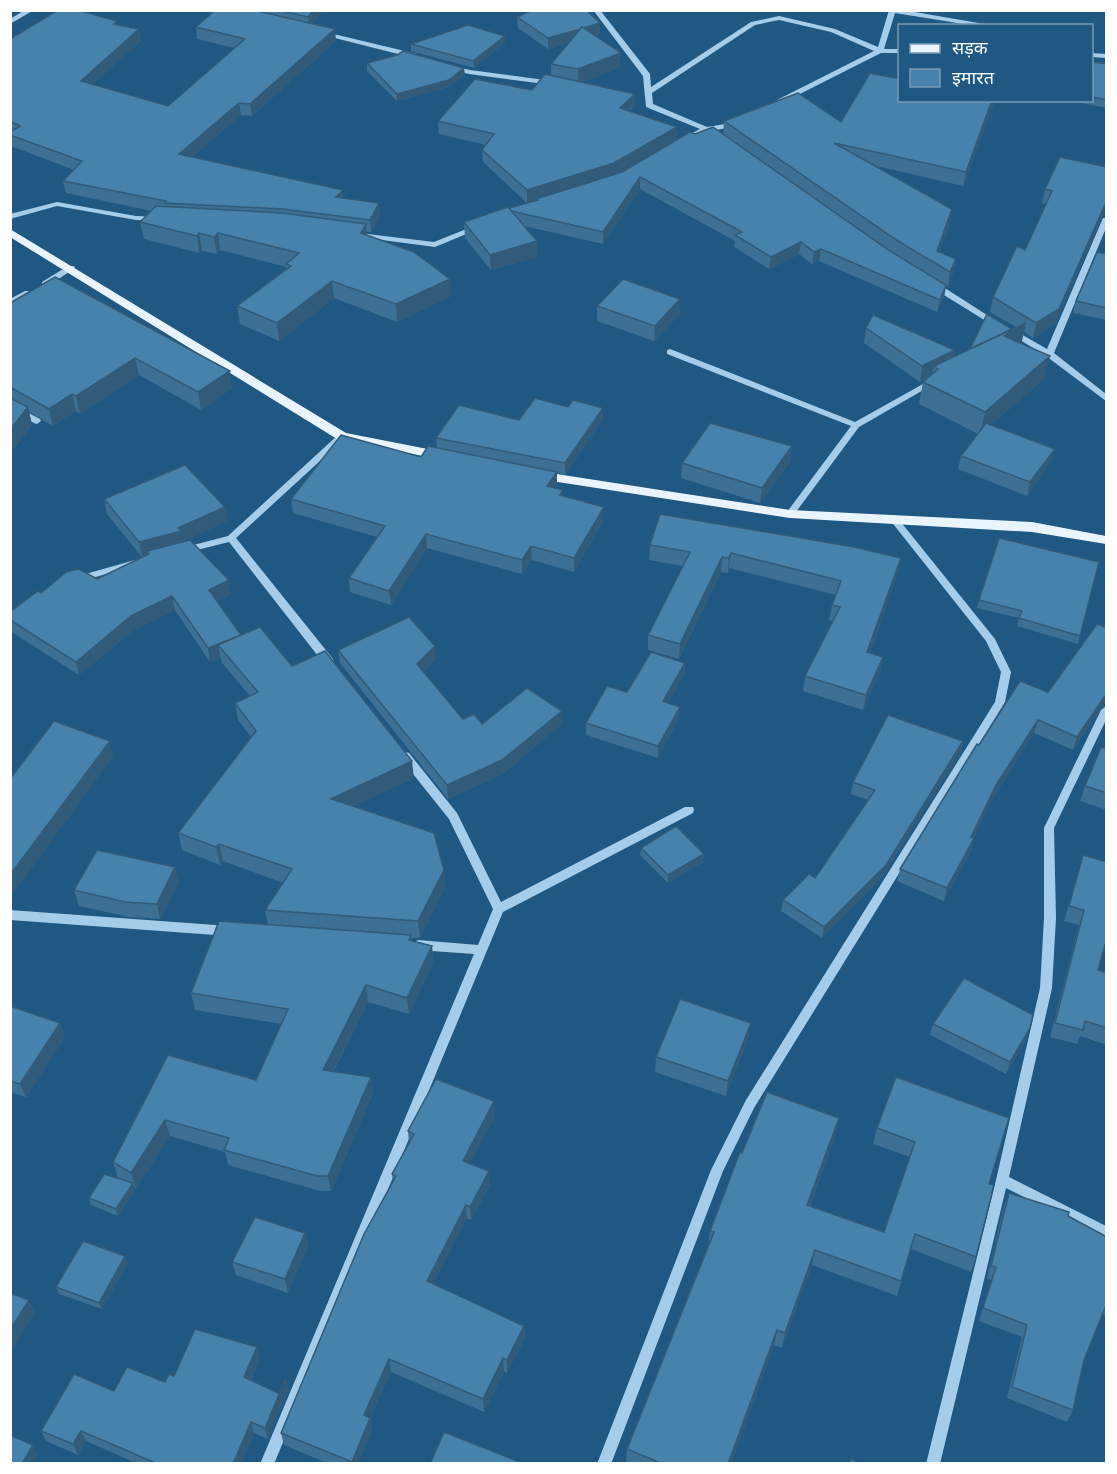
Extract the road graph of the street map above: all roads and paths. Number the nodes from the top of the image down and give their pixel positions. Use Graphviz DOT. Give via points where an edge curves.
graph roads {
  1 [pos="31,10"];
  2 [pos="596,10"];
  3 [pos="893,11"];
  4 [pos="10,22"];
  5 [pos="980,24"];
  6 [pos="313,31"];
  7 [pos="879,51"];
  8 [pos="898,51"];
  9 [pos="424,59"];
  10 [pos="446,66"];
  11 [pos="566,85"];
  12 [pos="648,92"];
  13 [pos="638,102"];
  14 [pos="649,105"];
  15 [pos="774,105"];
  16 [pos="743,121"];
  17 [pos="706,129"];
  18 [pos="716,135"];
  19 [pos="686,140"];
  20 [pos="10,217"];
  21 [pos="171,220"];
  22 [pos="1107,220"];
  23 [pos="484,225"];
  24 [pos="10,232"];
  25 [pos="354,235"];
  26 [pos="71,268"];
  27 [pos="922,277"];
  28 [pos="10,303"];
  29 [pos="1021,339"];
  30 [pos="1012,343"];
  31 [pos="670,352"];
  32 [pos="1049,354"];
  33 [pos="943,377"];
  34 [pos="1107,398"];
  35 [pos="10,406"];
  36 [pos="37,421"];
  37 [pos="856,424"];
  38 [pos="342,436"];
  39 [pos="456,459"];
  40 [pos="524,473"];
  41 [pos="789,514"];
  42 [pos="893,518"];
  43 [pos="231,538"];
  44 [pos="1107,540"];
  45 [pos="178,552"];
  46 [pos="144,561"];
  47 [pos="66,582"];
  48 [pos="334,668"];
  49 [pos="1107,710"];
  50 [pos="394,742"];
  51 [pos="689,810"];
  52 [pos="500,909"];
  53 [pos="10,915"];
  54 [pos="246,933"];
  55 [pos="411,945"];
  56 [pos="481,950"];
  57 [pos="1002,1180"];
  58 [pos="1107,1232"];
  59 [pos="267,1464"];
  60 [pos="604,1464"];
  61 [pos="933,1464"];
  1 -- 4 [label="street"];
  2 -- 12 [label="street" via="647,76"];
  3 -- 5 [label="street"];
  3 -- 7 [label="street"];
  6 -- 9 [label="street"];
  7 -- 8 [label="street"];
  7 -- 12 [label="street" via="833,30 779,18 753,23"];
  7 -- 15 [label="street"];
  10 -- 11 [label="street"];
  12 -- 14 [label="street"];
  13 -- 14 [label="street"];
  14 -- 17 [label="street"];
  16 -- 17 [label="street"];
  17 -- 18 [label="street"];
  17 -- 19 [label="street"];
  20 -- 21 [label="street" via="57,204"];
  22 -- 32 [label="street"];
  23 -- 25 [label="street" via="435,245"];
  24 -- 26 [label="main road"];
  26 -- 28 [label="street"];
  26 -- 38 [label="main road"];
  27 -- 29 [label="street"];
  29 -- 30 [label="street"];
  29 -- 32 [label="street"];
  31 -- 37 [label="street"];
  32 -- 34 [label="street"];
  33 -- 37 [label="street"];
  35 -- 36 [label="street"];
  37 -- 41 [label="street"];
  38 -- 39 [label="main road"];
  38 -- 43 [label="street"];
  40 -- 41 [label="main road"];
  41 -- 42 [label="main road"];
  42 -- 44 [label="main road" via="1032,527"];
  42 -- 60 [label="street" via="990,639 1006,672 1000,702 750,1104 717,1170"];
  43 -- 45 [label="street"];
  43 -- 48 [label="street"];
  46 -- 47 [label="street"];
  49 -- 57 [label="street" via="1049,828 1046,987"];
  50 -- 52 [label="street" via="453,816"];
  51 -- 52 [label="street"];
  52 -- 56 [label="street"];
  53 -- 54 [label="street"];
  55 -- 56 [label="street"];
  56 -- 59 [label="street"];
  57 -- 58 [label="street"];
  57 -- 61 [label="street"];
}
